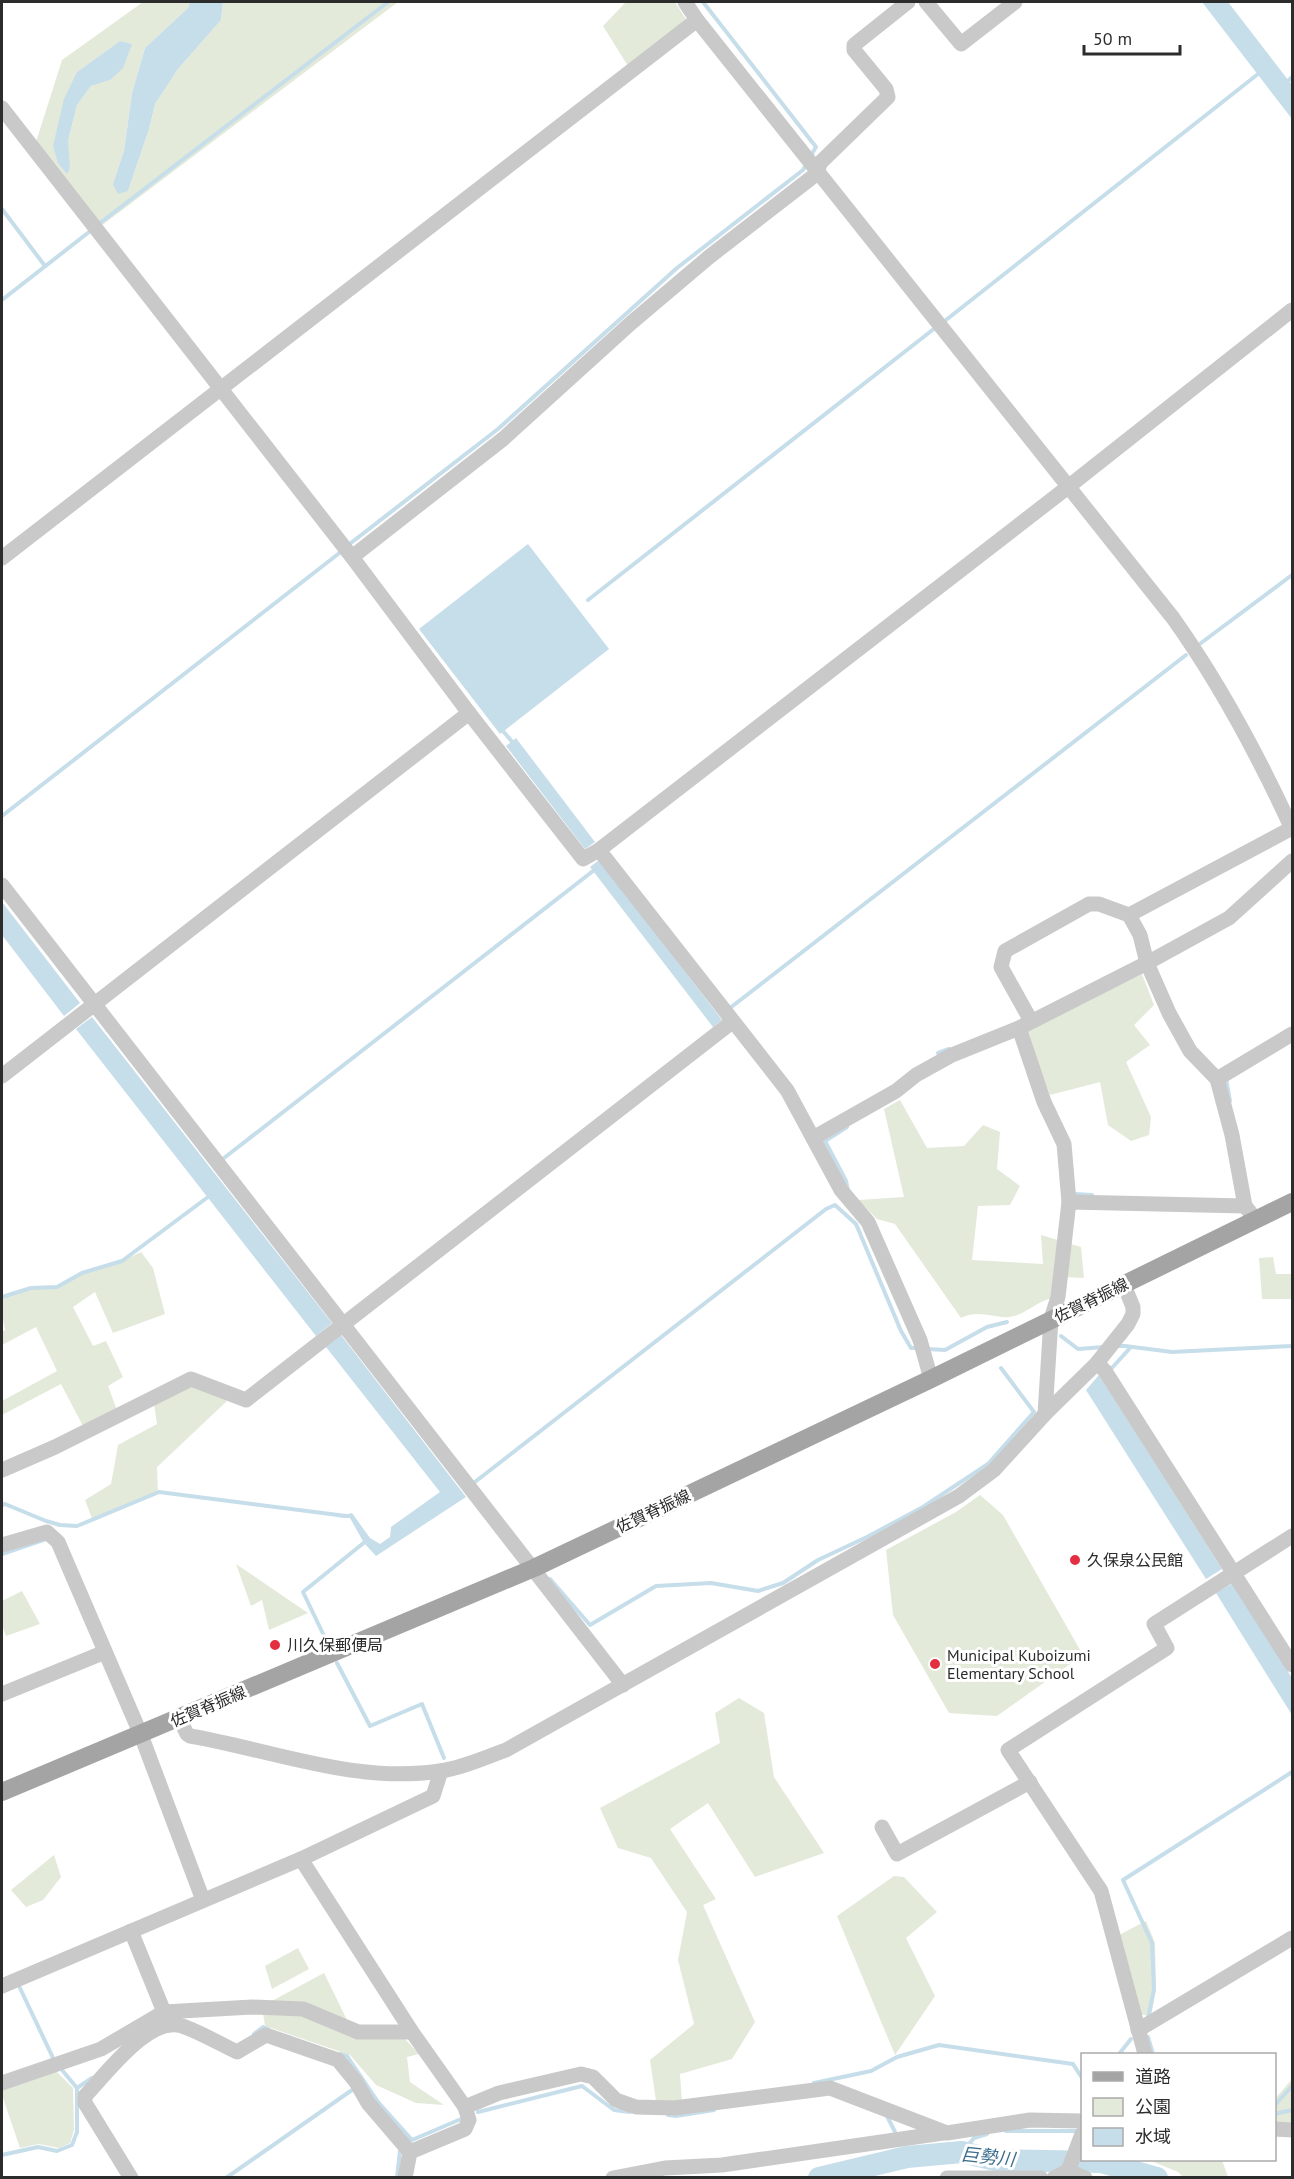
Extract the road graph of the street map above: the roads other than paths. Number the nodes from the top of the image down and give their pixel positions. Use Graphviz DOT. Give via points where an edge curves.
graph roads {
  1 [pos="685,2"];
  2 [pos="908,2"];
  3 [pos="926,2"];
  4 [pos="1015,2"];
  5 [pos="697,20"];
  6 [pos="2,108"];
  7 [pos="812,163"];
  8 [pos="1293,310"];
  9 [pos="220,389"];
  10 [pos="1068,487"];
  11 [pos="347,551"];
  12 [pos="2,558"];
  13 [pos="469,713"];
  14 [pos="1292,829"];
  15 [pos="594,853"];
  16 [pos="1293,861"];
  17 [pos="2,885"];
  18 [pos="1129,915"];
  19 [pos="1147,963"];
  20 [pos="84,1013"];
  21 [pos="732,1022"];
  22 [pos="1025,1024"];
  23 [pos="1293,1034"];
  24 [pos="2,1076"];
  25 [pos="1217,1079"];
  26 [pos="813,1138"];
  27 [pos="1069,1202"];
  28 [pos="1291,1204"];
  29 [pos="1245,1206"];
  30 [pos="1256,1220"];
  31 [pos="1124,1285"];
  32 [pos="1051,1319"];
  33 [pos="334,1331"];
  34 [pos="1100,1358"];
  35 [pos="931,1379"];
  36 [pos="1045,1414"];
  37 [pos="2,1470"];
  38 [pos="1293,1536"];
  39 [pos="2,1545"];
  40 [pos="534,1568"];
  41 [pos="1234,1574"];
  42 [pos="105,1652"];
  43 [pos="1293,1665"];
  44 [pos="623,1685"];
  45 [pos="2,1694"];
  46 [pos="179,1718"];
  47 [pos="141,1735"];
  48 [pos="441,1771"];
  49 [pos="1030,1782"];
  50 [pos="2,1792"];
  51 [pos="882,1827"];
  52 [pos="301,1859"];
  53 [pos="203,1900"];
  54 [pos="131,1931"];
  55 [pos="1293,1938"];
  56 [pos="2,1986"];
  57 [pos="164,2012"];
  58 [pos="1138,2030"];
  59 [pos="412,2032"];
  60 [pos="1144,2053"];
  61 [pos="2,2083"];
  62 [pos="465,2107"];
  63 [pos="1081,2121"];
  64 [pos="1276,2129"];
  65 [pos="1293,2130"];
  66 [pos="947,2133"];
  67 [pos="1081,2139"];
  68 [pos="410,2151"];
  69 [pos="1068,2171"];
  70 [pos="131,2178"];
  71 [pos="405,2178"];
  72 [pos="613,2178"];
  73 [pos="947,2178"];
  74 [pos="1041,2178"];
  75 [pos="1054,2178"];
  76 [pos="1086,2178"];
  1 -- 5 [label="street"];
  2 -- 7 [label="street" via="854,45 888,97 821,162"];
  3 -- 4 [label="street" via="961,44"];
  5 -- 7 [label="street"];
  5 -- 9 [label="street"];
  6 -- 9 [label="street"];
  7 -- 10 [label="street"];
  7 -- 11 [label="street" via="815,175 709,257 503,439"];
  8 -- 10 [label="street"];
  9 -- 11 [label="street"];
  9 -- 12 [label="street"];
  10 -- 14 [label="street" via="1196,650 1245,733"];
  10 -- 15 [label="street"];
  11 -- 13 [label="street"];
  13 -- 15 [label="street" via="583,859"];
  13 -- 20 [label="street"];
  14 -- 18 [label="street"];
  15 -- 21 [label="street"];
  16 -- 19 [label="street" via="1229,918"];
  17 -- 20 [label="street"];
  18 -- 19 [label="street" via="1140,935"];
  18 -- 22 [label="street" via="1089,904 1005,951 1001,967"];
  19 -- 22 [label="street"];
  19 -- 25 [label="street" via="1190,1052"];
  20 -- 24 [label="street"];
  20 -- 33 [label="street"];
  21 -- 26 [label="street" via="787,1090"];
  21 -- 33 [label="street"];
  22 -- 26 [label="street" via="952,1055"];
  22 -- 27 [label="street" via="1044,1102 1064,1144"];
  23 -- 25 [label="street"];
  25 -- 29 [label="street"];
  26 -- 35 [label="street" via="845,1194 868,1222 920,1340"];
  27 -- 29 [label="street"];
  27 -- 32 [label="street" via="1058,1297"];
  28 -- 30 [label="main road, 佐賀脊振線"];
  29 -- 30 [label="street"];
  30 -- 31 [label="main road, 佐賀脊振線"];
  31 -- 32 [label="main road, 佐賀脊振線"];
  31 -- 34 [label="street" via="1133,1314"];
  32 -- 35 [label="main road, 佐賀脊振線"];
  32 -- 36 [label="street"];
  33 -- 37 [label="street" via="246,1400 191,1379"];
  33 -- 40 [label="street" via="471,1487"];
  34 -- 36 [label="street"];
  34 -- 41 [label="street"];
  35 -- 40 [label="main road, 佐賀脊振線"];
  36 -- 44 [label="street" via="994,1470 959,1496"];
  38 -- 41 [label="street"];
  39 -- 42 [label="street" via="50,1534 58,1542"];
  40 -- 44 [label="street"];
  40 -- 46 [label="main road, 佐賀脊振線"];
  41 -- 43 [label="street"];
  41 -- 49 [label="street" via="1154,1624 1167,1648 1008,1750"];
  42 -- 45 [label="street"];
  42 -- 47 [label="street"];
  44 -- 48 [label="street" via="506,1750"];
  46 -- 47 [label="main road, 佐賀脊振線"];
  46 -- 48 [label="street" via="190,1736 351,1772"];
  47 -- 50 [label="main road, 佐賀脊振線"];
  47 -- 53 [label="street"];
  48 -- 52 [label="street" via="433,1796"];
  49 -- 51 [label="street" via="897,1854"];
  49 -- 58 [label="street" via="1101,1891"];
  52 -- 53 [label="street"];
  52 -- 59 [label="street"];
  53 -- 54 [label="street"];
  54 -- 56 [label="street"];
  54 -- 57 [label="street"];
  55 -- 58 [label="street"];
  57 -- 59 [label="street" via="252,2007 303,2009 358,2032"];
  57 -- 61 [label="street" via="101,2049"];
  58 -- 60 [label="street"];
  59 -- 62 [label="street"];
  62 -- 66 [label="street" via="499,2093 581,2074 593,2077 616,2100 636,2107 674,2108 830,2088"];
  62 -- 68 [label="street" via="469,2120 465,2129"];
  63 -- 66 [label="street" via="1030,2120"];
  64 -- 65 [label="street"];
  66 -- 72 [label="street"];
  67 -- 69 [label="street"];
  68 -- 70 [label="street" via="368,2103 338,2060 266,2035 237,2052 179,2025 163,2025 143,2036 85,2096 85,2103"];
  68 -- 71 [label="street"];
  69 -- 75 [label="street"];
  69 -- 76 [label="street"];
  73 -- 74 [label="street"];
}
